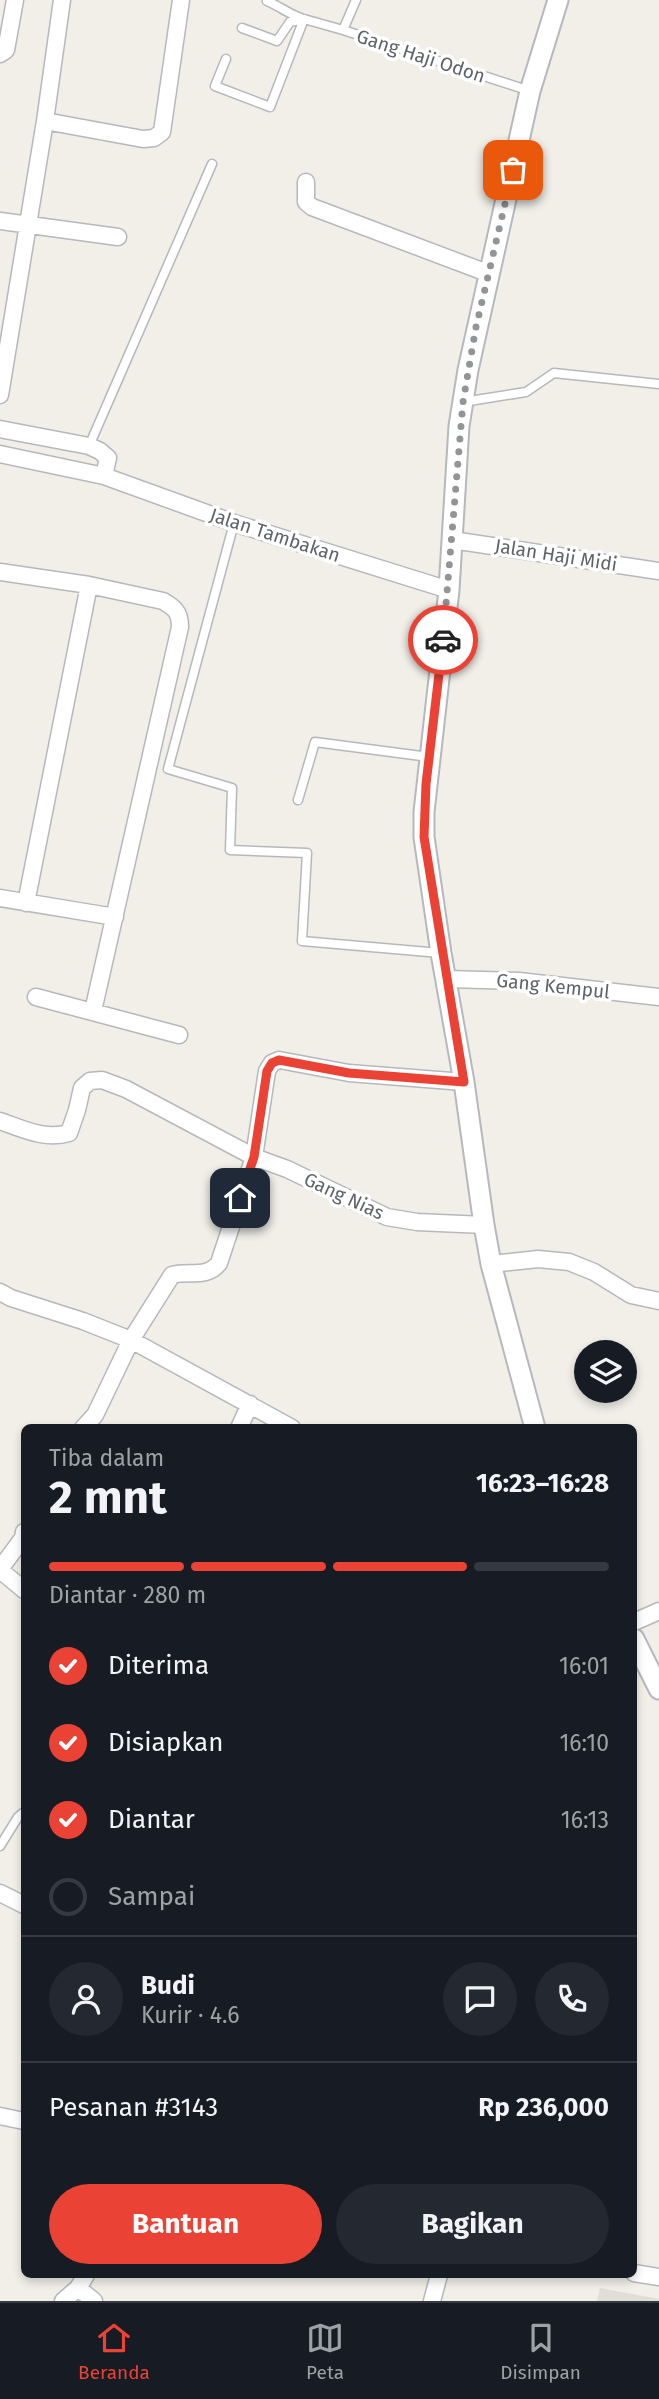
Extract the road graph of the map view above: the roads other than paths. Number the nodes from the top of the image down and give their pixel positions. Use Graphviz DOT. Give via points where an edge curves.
graph roads {
  1 [pos="15,0"];
  2 [pos="62,0"];
  3 [pos="181,0"];
  4 [pos="356,0"];
  5 [pos="558,0"];
  6 [pos="267,1"];
  7 [pos="304,19"];
  8 [pos="242,28"];
  9 [pos="344,30"];
  10 [pos="0,54"];
  11 [pos="226,59"];
  12 [pos="530,91"];
  13 [pos="45,121"];
  14 [pos="212,164"];
  15 [pos="306,181"];
  16 [pos="0,221"];
  17 [pos="28,226"];
  18 [pos="118,237"];
  19 [pos="490,274"];
  20 [pos="5,332"];
  21 [pos="659,384"];
  22 [pos="0,395"];
  23 [pos="463,402"];
  24 [pos="0,429"];
  25 [pos="89,446"];
  26 [pos="0,454"];
  27 [pos="104,476"];
  28 [pos="234,523"];
  29 [pos="452,540"];
  30 [pos="659,571"];
  31 [pos="0,572"];
  32 [pos="89,584"];
  33 [pos="449,590"];
  34 [pos="429,757"];
  35 [pos="298,800"];
  36 [pos="0,898"];
  37 [pos="26,903"];
  38 [pos="116,917"];
  39 [pos="441,953"];
  40 [pos="447,979"];
  41 [pos="36,997"];
  42 [pos="659,997"];
  43 [pos="93,1011"];
  44 [pos="179,1035"];
  45 [pos="464,1082"];
  46 [pos="0,1121"];
  47 [pos="254,1157"];
  48 [pos="484,1225"];
  49 [pos="491,1264"];
  50 [pos="0,1292"];
  51 [pos="659,1301"];
  52 [pos="131,1340"];
  53 [pos="250,1404"];
  54 [pos="87,1424"];
  55 [pos="241,1424"];
  56 [pos="285,1424"];
  57 [pos="534,1424"];
  58 [pos="21,1540"];
  59 [pos="0,1569"];
  60 [pos="21,1587"];
  61 [pos="659,1611"];
  62 [pos="637,1621"];
  63 [pos="637,1645"];
  64 [pos="659,1689"];
  65 [pos="21,1814"];
  66 [pos="0,1846"];
  67 [pos="0,1893"];
  68 [pos="21,1904"];
  69 [pos="0,2116"];
  70 [pos="21,2120"];
  71 [pos="637,2273"];
  72 [pos="659,2277"];
  73 [pos="438,2278"];
  74 [pos="82,2281"];
  75 [pos="63,2301"];
  76 [pos="94,2301"];
  77 [pos="432,2301"];
  1 -- 10 [label="street" via="6,50"];
  2 -- 13 [label="street"];
  3 -- 13 [label="street" via="162,132 143,139"];
  4 -- 9 [label="lane, Gang Haji Odon"];
  5 -- 12 [label="street"];
  6 -- 7 [label="lane"];
  7 -- 8 [label="lane" via="290,22 277,41"];
  7 -- 9 [label="lane"];
  7 -- 11 [label="lane" via="270,107 215,86"];
  9 -- 12 [label="lane, Gang Haji Odon"];
  12 -- 19 [label="street"];
  13 -- 17 [label="street"];
  14 -- 25 [label="lane"];
  15 -- 19 [label="street" via="306,202 312,207"];
  16 -- 17 [label="street"];
  17 -- 18 [label="street"];
  17 -- 20 [label="street"];
  19 -- 23 [label="street"];
  20 -- 22 [label="street"];
  21 -- 23 [label="lane" via="554,373 526,392"];
  23 -- 29 [label="street"];
  24 -- 25 [label="street"];
  25 -- 27 [label="street" via="108,458"];
  26 -- 27 [label="street, Jalan Tambakan"];
  27 -- 28 [label="street, Jalan Tambakan"];
  28 -- 33 [label="street, Jalan Tambakan"];
  28 -- 39 [label="lane" via="169,769 232,788 230,850 307,853 302,941"];
  29 -- 30 [label="street, Jalan Haji Midi"];
  29 -- 33 [label="street"];
  31 -- 32 [label="street"];
  32 -- 37 [label="street"];
  32 -- 38 [label="street" via="163,601 180,614"];
  33 -- 34 [label="street"];
  34 -- 35 [label="lane" via="315,742"];
  34 -- 39 [label="street" via="424,837"];
  36 -- 37 [label="street"];
  37 -- 38 [label="street"];
  38 -- 43 [label="street"];
  39 -- 40 [label="street"];
  40 -- 42 [label="street, Gang Kempul" via="519,981"];
  40 -- 45 [label="street"];
  41 -- 43 [label="street"];
  43 -- 44 [label="street"];
  45 -- 47 [label="street" via="349,1073 279,1060 267,1071"];
  45 -- 48 [label="street"];
  46 -- 47 [label="street, Gang Nias" via="43,1135 69,1133 82,1088 90,1081 102,1080"];
  47 -- 48 [label="street, Gang Nias" via="387,1217"];
  47 -- 52 [label="street" via="219,1263 207,1273 172,1275"];
  48 -- 49 [label="street"];
  49 -- 51 [label="street" via="538,1259 569,1262 631,1295"];
  49 -- 57 [label="street"];
  50 -- 52 [label="street"];
  52 -- 53 [label="street"];
  52 -- 54 [label="street"];
  53 -- 55 [label="street"];
  53 -- 56 [label="street"];
  58 -- 59 [label="street"];
  59 -- 60 [label="street"];
  61 -- 62 [label="street"];
  63 -- 64 [label="street"];
  65 -- 66 [label="lane"];
  67 -- 68 [label="street"];
  69 -- 70 [label="street"];
  71 -- 72 [label="street"];
  73 -- 77 [label="street"];
  74 -- 75 [label="street"];
  74 -- 76 [label="street"];
}
